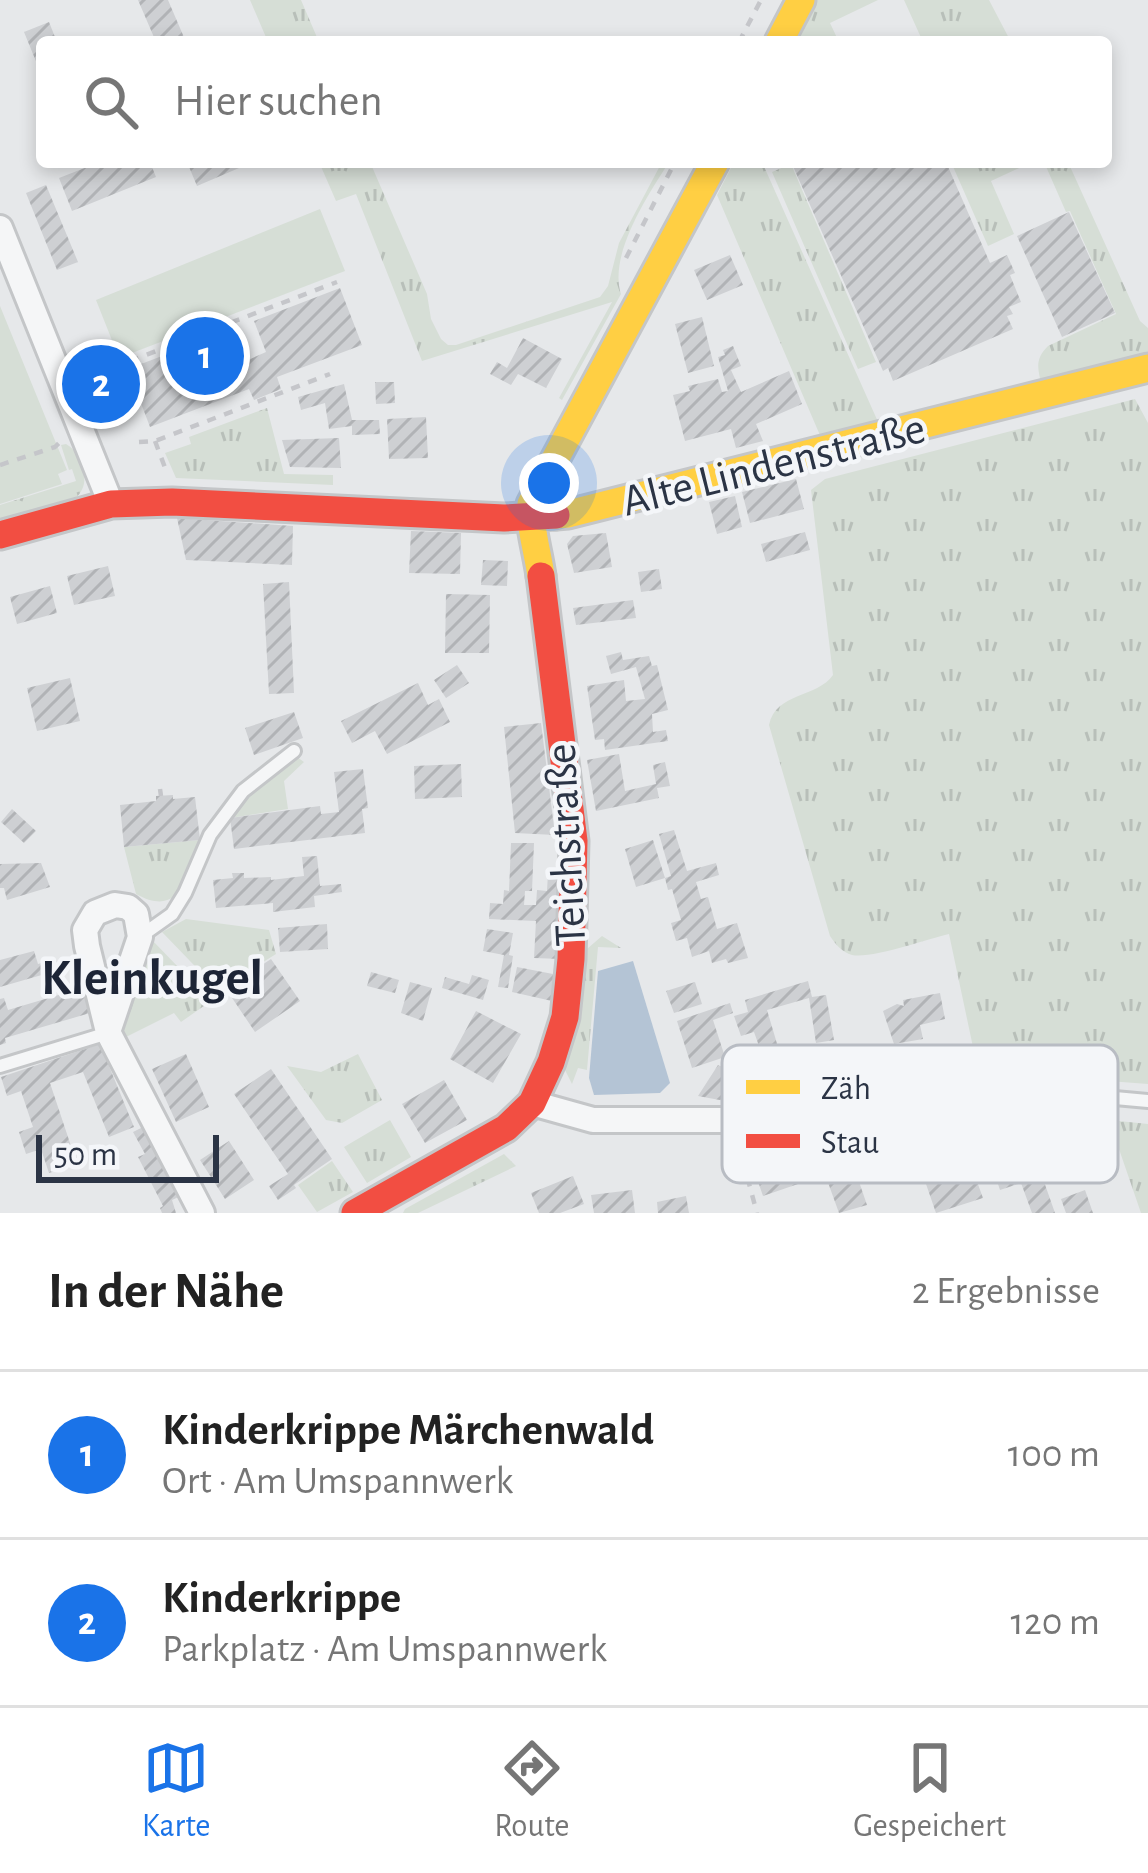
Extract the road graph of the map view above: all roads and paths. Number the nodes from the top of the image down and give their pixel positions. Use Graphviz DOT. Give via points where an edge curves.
graph roads {
  1 [pos="761,0"];
  2 [pos="801,0"];
  3 [pos="742,36"];
  4 [pos="782,36"];
  5 [pos="712,168"];
  6 [pos="0,229"];
  7 [pos="337,282"];
  8 [pos="130,361"];
  9 [pos="1148,368"];
  10 [pos="330,374"];
  11 [pos="68,434"];
  12 [pos="139,442"];
  13 [pos="0,465"];
  14 [pos="111,504"];
  15 [pos="530,517"];
  16 [pos="0,535"];
  17 [pos="294,752"];
  18 [pos="140,937"];
  19 [pos="108,1033"];
  20 [pos="0,1066"];
  21 [pos="1118,1098"];
  22 [pos="1148,1101"];
  23 [pos="532,1103"];
  24 [pos="722,1120"];
  25 [pos="749,1183"];
  26 [pos="202,1213"];
  27 [pos="355,1213"];
  28 [pos="757,1213"];
  1 -- 3 [label="path"];
  2 -- 4 [label="street"];
  5 -- 15 [label="street"];
  6 -- 14 [label="street"];
  7 -- 8 [label="path"];
  9 -- 15 [label="street, Alte Lindenstraße"];
  10 -- 12 [label="path"];
  11 -- 13 [label="path" via="56,447"];
  14 -- 15 [label="street, Alte Lindenstraße"];
  14 -- 16 [label="street, Alte Lindenstraße"];
  15 -- 23 [label="street, Teichstraße" via="574,842 565,1017"];
  17 -- 18 [label="lane" via="244,791 210,835 172,914"];
  18 -- 19 [label="street"];
  18 -- 19 [label="street" via="136,914 115,904 95,913 85,930"];
  19 -- 20 [label="lane"];
  19 -- 26 [label="street"];
  21 -- 22 [label="lane"];
  23 -- 24 [label="street" via="592,1120"];
  23 -- 27 [label="street, Teichstraße" via="506,1128"];
  25 -- 28 [label="path"];
}
